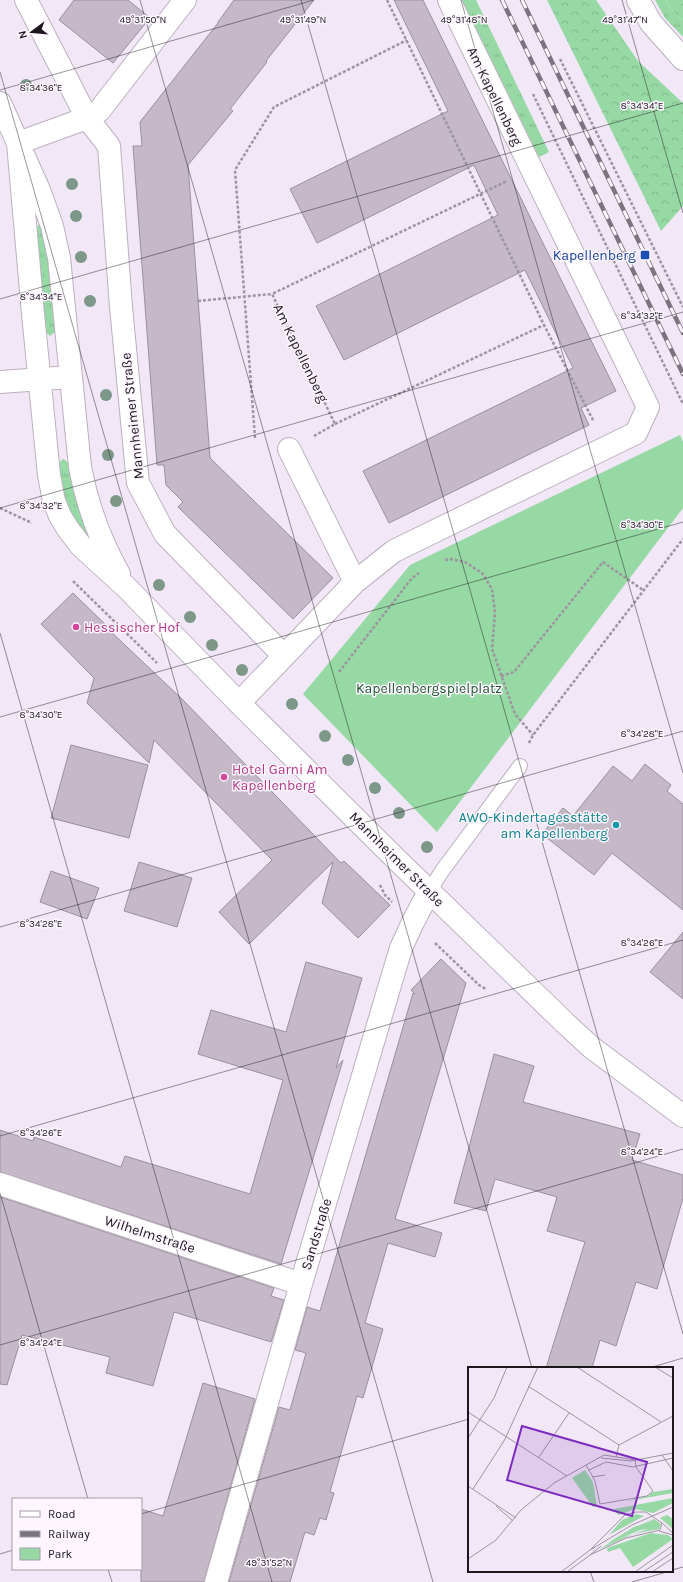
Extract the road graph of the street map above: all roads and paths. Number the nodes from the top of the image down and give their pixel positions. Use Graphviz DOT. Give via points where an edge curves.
graph roads {
  1 [pos="26,0"];
  2 [pos="185,0"];
  3 [pos="388,0"];
  4 [pos="449,0"];
  5 [pos="638,0"];
  6 [pos="407,40"];
  7 [pos="560,59"];
  8 [pos="683,59"];
  9 [pos="533,94"];
  10 [pos="0,103"];
  11 [pos="87,118"];
  12 [pos="18,143"];
  13 [pos="562,154"];
  14 [pos="558,157"];
  15 [pos="531,170"];
  16 [pos="481,194"];
  17 [pos="272,294"];
  18 [pos="244,297"];
  19 [pos="198,301"];
  20 [pos="683,307"];
  21 [pos="544,325"];
  22 [pos="70,377"];
  23 [pos="40,379"];
  24 [pos="0,382"];
  25 [pos="683,404"];
  26 [pos="335,424"];
  27 [pos="255,438"];
  28 [pos="606,448"];
  29 [pos="289,449"];
  30 [pos="0,508"];
  31 [pos="36,526"];
  32 [pos="683,539"];
  33 [pos="444,561"];
  34 [pos="425,569"];
  35 [pos="355,582"];
  36 [pos="126,587"];
  37 [pos="643,590"];
  38 [pos="284,656"];
  39 [pos="339,672"];
  40 [pos="501,676"];
  41 [pos="239,703"];
  42 [pos="533,735"];
  43 [pos="520,766"];
  44 [pos="430,890"];
  45 [pos="683,1116"];
  46 [pos="0,1184"];
  47 [pos="301,1284"];
  48 [pos="216,1582"];
  1 -- 11 [label="street"];
  2 -- 11 [label="street" via="99,111"];
  3 -- 6 [label="path"];
  4 -- 15 [label="street, Am Kapellenberg"];
  5 -- 8 [label="street" via="650,23"];
  6 -- 16 [label="path"];
  6 -- 18 [label="path" via="274,107 235,170"];
  7 -- 20 [label="path"];
  9 -- 13 [label="path"];
  10 -- 12 [label="street"];
  11 -- 12 [label="street"];
  11 -- 38 [label="street, Mannheimer Straße" via="109,146 138,483 165,534"];
  12 -- 22 [label="street, Mannheimer Straße" via="39,190 58,252"];
  12 -- 23 [label="street, Mannheimer Straße"];
  13 -- 14 [label="path"];
  13 -- 25 [label="path"];
  15 -- 16 [label="path, Am Kapellenberg"];
  15 -- 28 [label="street, Am Kapellenberg" via="648,408 636,433"];
  16 -- 17 [label="path, Am Kapellenberg"];
  16 -- 21 [label="path"];
  17 -- 18 [label="path"];
  17 -- 26 [label="path, Am Kapellenberg"];
  18 -- 19 [label="path"];
  18 -- 27 [label="path"];
  21 -- 26 [label="path"];
  21 -- 28 [label="path"];
  22 -- 23 [label="street"];
  22 -- 36 [label="street, Mannheimer Straße" via="80,467 90,512"];
  23 -- 24 [label="street"];
  23 -- 36 [label="street, Mannheimer Straße" via="49,476 60,516 81,546"];
  26 -- 29 [label="path"];
  28 -- 35 [label="street, Am Kapellenberg" via="394,551"];
  29 -- 35 [label="street"];
  30 -- 31 [label="path"];
  32 -- 37 [label="path"];
  33 -- 40 [label="path" via="450,559 465,562 482,573 492,589 495,613 492,649"];
  34 -- 39 [label="path" via="412,578"];
  35 -- 38 [label="street, Am Kapellenberg"];
  36 -- 41 [label="street, Mannheimer Straße"];
  37 -- 40 [label="path" via="603,562 514,672"];
  37 -- 42 [label="path"];
  38 -- 41 [label="street, Am Kapellenberg"];
  40 -- 42 [label="path" via="515,714"];
  41 -- 44 [label="street, Mannheimer Straße"];
  42 -- 43 [label="path"];
  43 -- 44 [label="lane"];
  44 -- 45 [label="street, Mannheimer Straße" via="591,1047"];
  44 -- 47 [label="street, Sandstraße" via="401,948"];
  46 -- 47 [label="street, Wilhelmstraße"];
  47 -- 48 [label="street, Sandstraße"];
}
